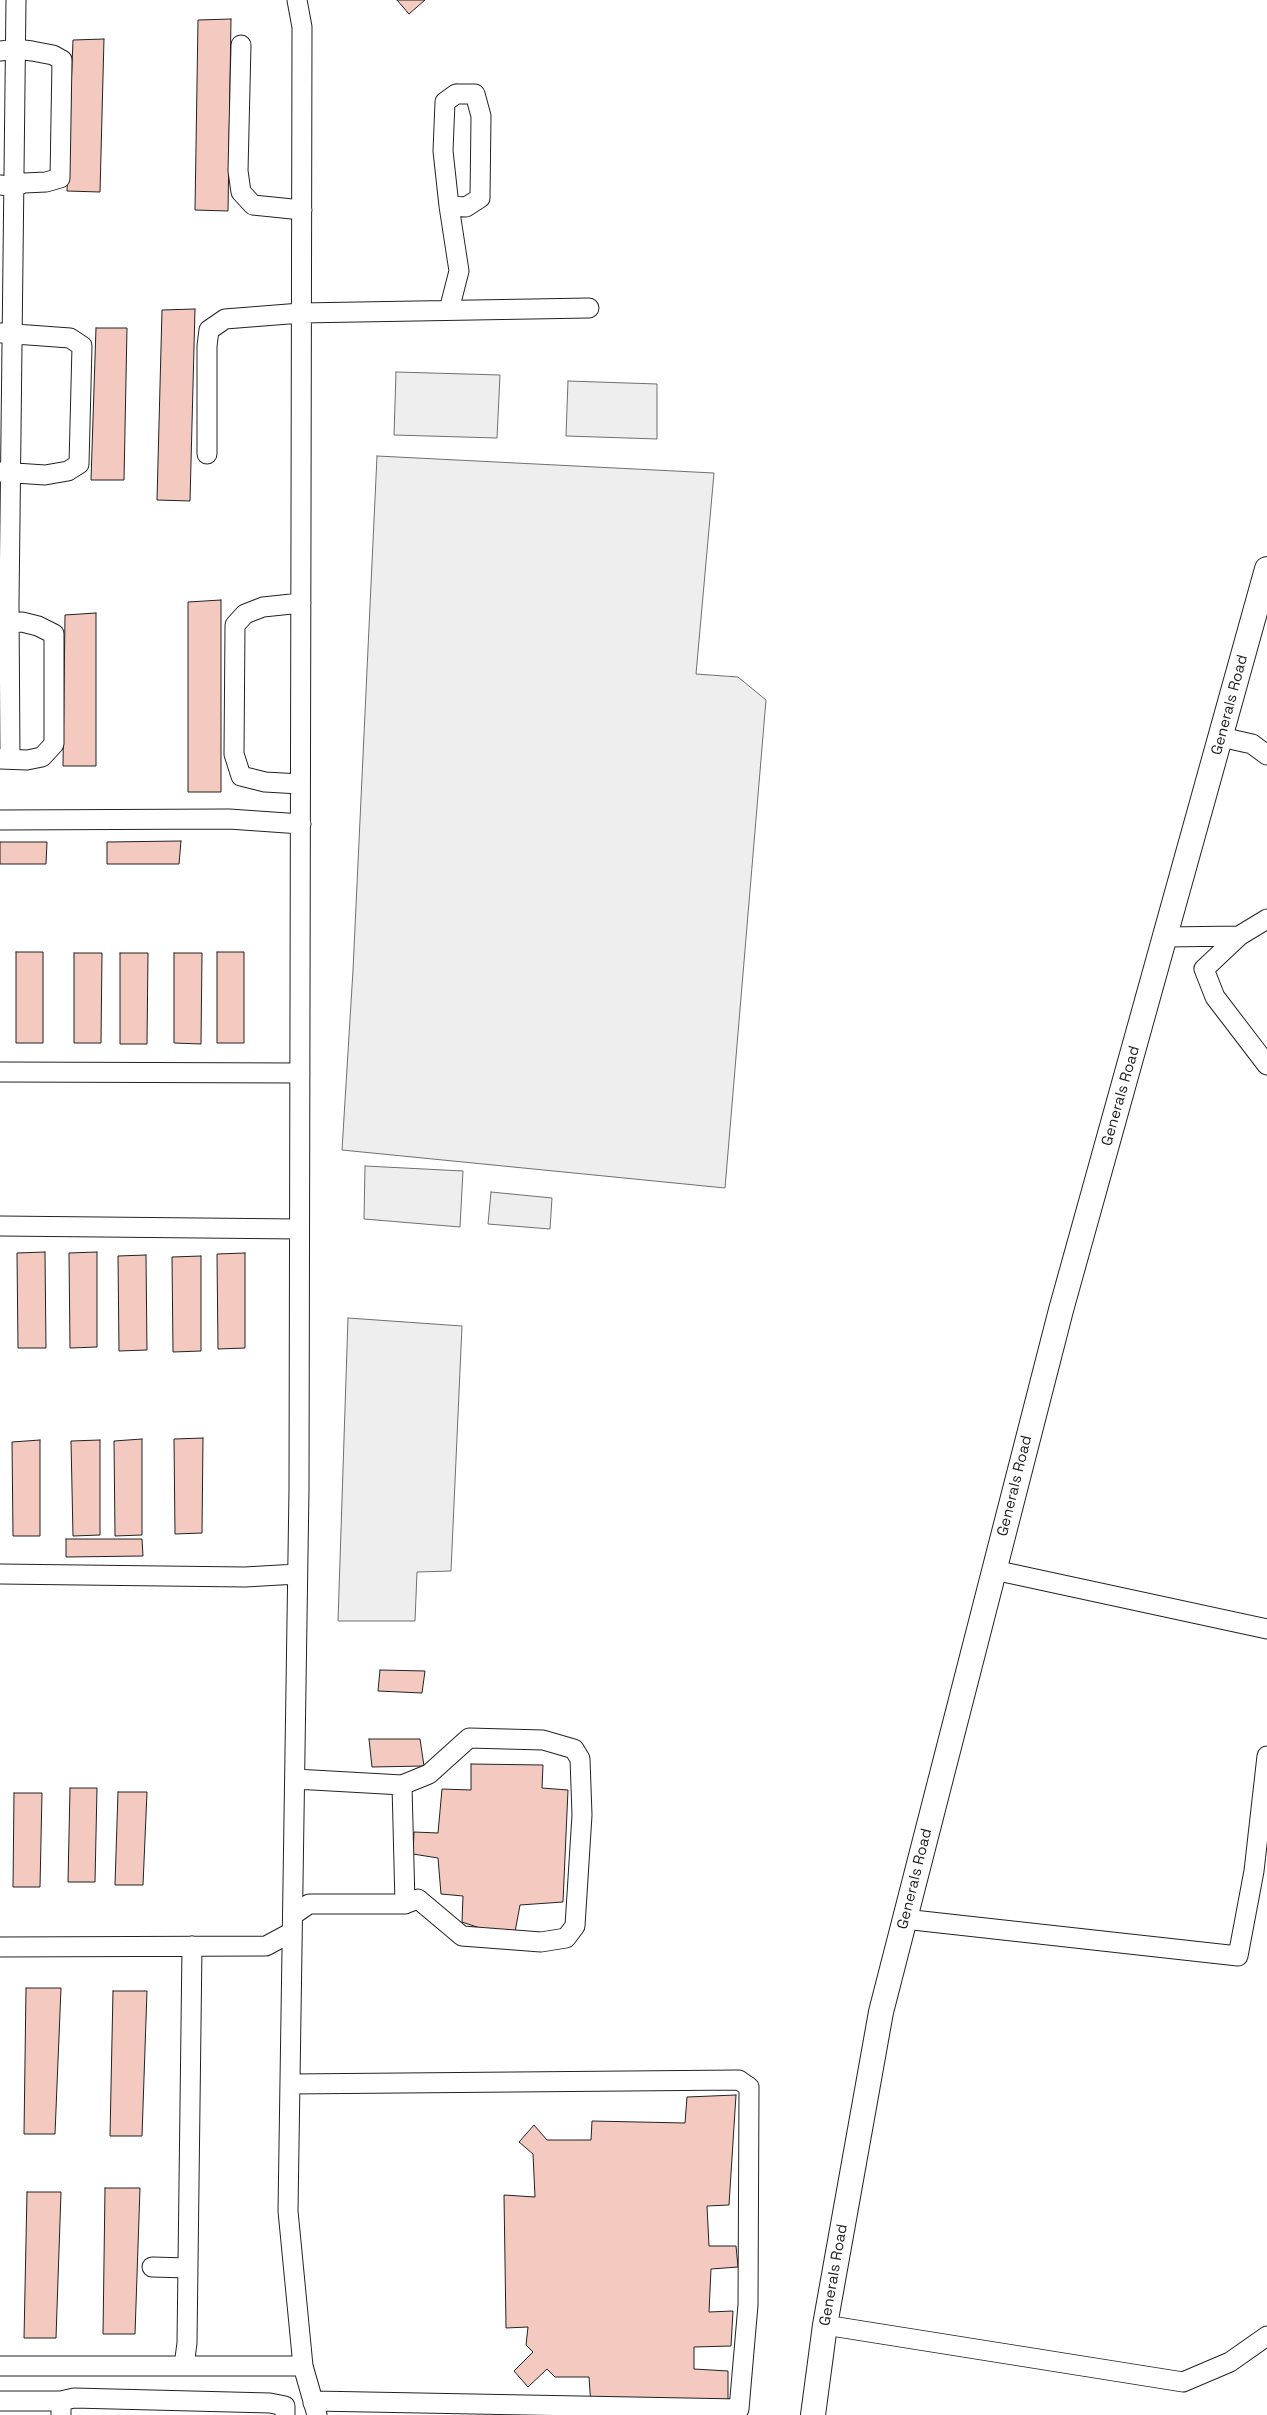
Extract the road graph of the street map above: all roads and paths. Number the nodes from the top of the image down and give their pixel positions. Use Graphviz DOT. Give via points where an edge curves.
graph roads {
  1 [pos="16,0"];
  2 [pos="297,0"];
  3 [pos="240,45"];
  4 [pos="8,50"];
  5 [pos="7,186"];
  6 [pos="450,206"];
  7 [pos="302,210"];
  8 [pos="589,308"];
  9 [pos="449,310"];
  10 [pos="301,313"];
  11 [pos="6,333"];
  12 [pos="207,454"];
  13 [pos="5,472"];
  14 [pos="1267,569"];
  15 [pos="301,603"];
  16 [pos="4,624"];
  17 [pos="1221,737"];
  18 [pos="1267,754"];
  19 [pos="5,759"];
  20 [pos="300,784"];
  21 [pos="0,820"];
  22 [pos="300,824"];
  23 [pos="1267,919"];
  24 [pos="1239,936"];
  25 [pos="1166,937"];
  26 [pos="1267,1065"];
  27 [pos="0,1072"];
  28 [pos="300,1073"];
  29 [pos="0,1226"];
  30 [pos="299,1229"];
  31 [pos="994,1570"];
  32 [pos="0,1574"];
  33 [pos="297,1574"];
  34 [pos="1267,1629"];
  35 [pos="1267,1756"];
  36 [pos="294,1779"];
  37 [pos="402,1785"];
  38 [pos="405,1904"];
  39 [pos="904,1919"];
  40 [pos="293,1924"];
  41 [pos="192,1946"];
  42 [pos="0,1947"];
  43 [pos="290,2084"];
  44 [pos="152,2267"];
  45 [pos="188,2268"];
  46 [pos="825,2325"];
  47 [pos="1267,2336"];
  48 [pos="0,2366"];
  49 [pos="184,2366"];
  50 [pos="303,2366"];
  51 [pos="0,2401"];
  52 [pos="61,2408"];
  53 [pos="315,2409"];
  54 [pos="285,2415"];
  55 [pos="813,2415"];
  1 -- 4 [label="street"];
  2 -- 7 [label="street" via="302,27"];
  3 -- 7 [label="street" via="238,171 241,192 253,205"];
  4 -- 5 [label="street"];
  4 -- 5 [label="street" via="53,55 62,60 60,178"];
  5 -- 11 [label="street"];
  6 -- 6 [label="street" via="466,207 480,198 481,116 475,94 456,94 445,102 443,150"];
  6 -- 9 [label="street" via="459,271"];
  7 -- 10 [label="street"];
  8 -- 9 [label="street"];
  9 -- 10 [label="street"];
  10 -- 12 [label="street" via="226,319 210,330 207,346"];
  10 -- 15 [label="street"];
  11 -- 13 [label="street"];
  11 -- 13 [label="street" via="70,338 82,346 78,464 68,471 45,475"];
  13 -- 16 [label="street"];
  14 -- 17 [label="street, Generals Road"];
  15 -- 20 [label="street"];
  15 -- 20 [label="street" via="263,607 245,614 235,625 234,754 241,776 265,782"];
  16 -- 19 [label="street"];
  16 -- 19 [label="street" via="22,622 54,634 54,744 42,757"];
  17 -- 18 [label="street" via="1252,744"];
  17 -- 25 [label="street, Generals Road"];
  20 -- 22 [label="street"];
  21 -- 22 [label="street" via="229,819"];
  22 -- 28 [label="street"];
  23 -- 24 [label="street"];
  24 -- 25 [label="street"];
  24 -- 26 [label="street" via="1204,969 1215,997"];
  25 -- 31 [label="street, Generals Road" via="1060,1310"];
  27 -- 28 [label="street"];
  28 -- 30 [label="street"];
  29 -- 30 [label="street"];
  30 -- 33 [label="street"];
  31 -- 34 [label="street"];
  31 -- 39 [label="street, Generals Road"];
  32 -- 33 [label="street" via="245,1577"];
  33 -- 36 [label="street"];
  35 -- 39 [label="street" via="1254,1871 1238,1956"];
  36 -- 37 [label="street"];
  36 -- 40 [label="street"];
  37 -- 38 [label="street"];
  37 -- 38 [label="street" via="428,1774 469,1738 543,1740 574,1748 580,1759 579,1882 575,1926 566,1938 541,1942 462,1936 418,1899"];
  38 -- 40 [label="street" via="309,1904"];
  39 -- 46 [label="street, Generals Road" via="880,2012"];
  40 -- 41 [label="street" via="266,1946"];
  40 -- 43 [label="street"];
  41 -- 42 [label="street"];
  41 -- 45 [label="street"];
  43 -- 50 [label="street" via="288,2211"];
  43 -- 53 [label="street" via="739,2080 749,2087 748,2305 739,2410 314,2401"];
  44 -- 45 [label="street"];
  45 -- 49 [label="street"];
  46 -- 47 [label="street" via="1182,2382 1230,2362"];
  46 -- 55 [label="street, Generals Road"];
  48 -- 49 [label="street"];
  49 -- 50 [label="street"];
  50 -- 53 [label="street"];
  51 -- 52 [label="street"];
  52 -- 54 [label="street" via="74,2398 270,2403 285,2406"];
}
